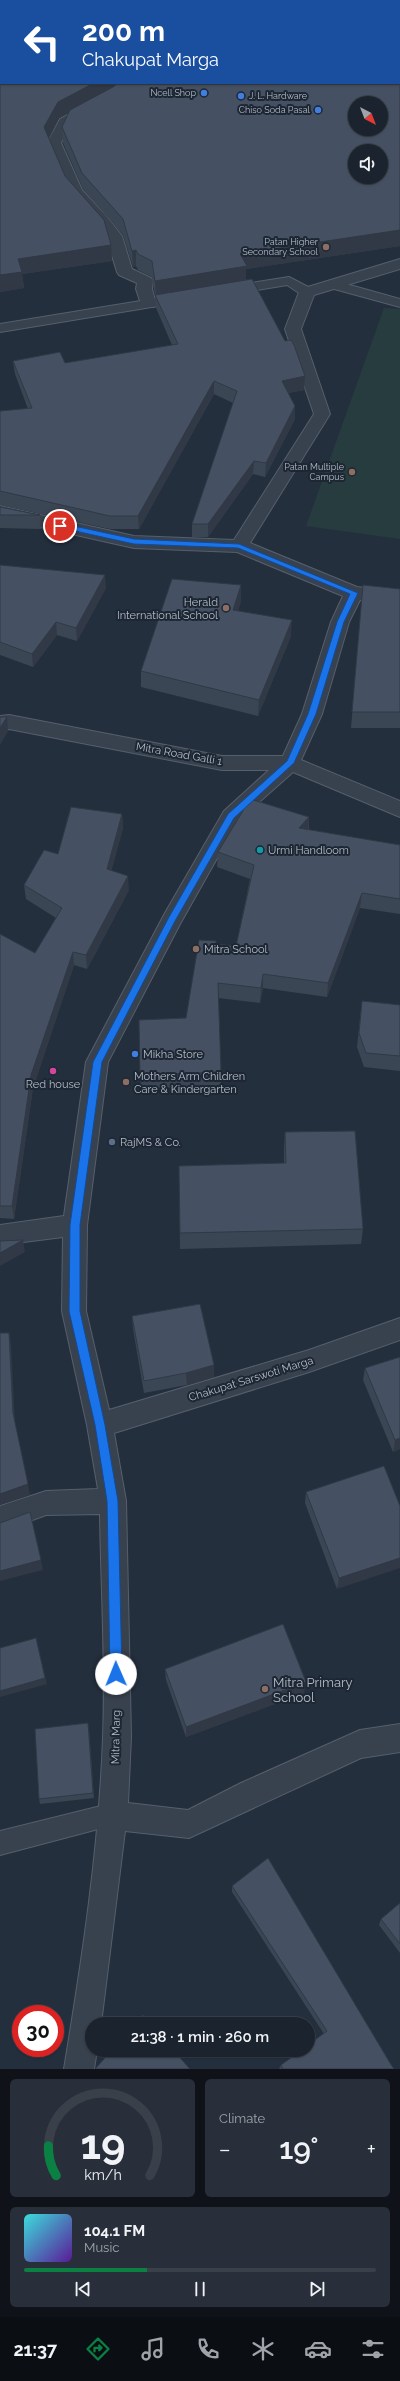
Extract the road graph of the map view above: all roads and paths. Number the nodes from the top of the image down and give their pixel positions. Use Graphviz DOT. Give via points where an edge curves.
graph roads {
  1 [pos="127,84"];
  2 [pos="400,264"];
  3 [pos="332,284"];
  4 [pos="219,292"];
  5 [pos="307,292"];
  6 [pos="180,299"];
  7 [pos="400,303"];
  8 [pos="148,304"];
  9 [pos="0,328"];
  10 [pos="0,512"];
  11 [pos="239,546"];
  12 [pos="354,593"];
  13 [pos="400,598"];
  14 [pos="0,723"];
  15 [pos="290,763"];
  16 [pos="400,808"];
  17 [pos="75,1225"];
  18 [pos="0,1235"];
  19 [pos="400,1329"];
  20 [pos="100,1425"];
  21 [pos="113,1501"];
  22 [pos="0,1519"];
  23 [pos="400,1738"];
  24 [pos="113,1815"];
  25 [pos="0,1843"];
  26 [pos="79,2069"];
  1 -- 8 [label="street" via="118,93 93,108 73,115 58,130 54,143 75,192 114,236 125,272 145,281 144,289"];
  2 -- 3 [label="street"];
  3 -- 5 [label="street"];
  3 -- 7 [label="lane"];
  4 -- 5 [label="lane" via="289,281"];
  5 -- 11 [label="street" via="293,329 322,414"];
  6 -- 8 [label="lane"];
  8 -- 9 [label="lane"];
  10 -- 11 [label="street" via="134,542"];
  11 -- 12 [label="street"];
  12 -- 13 [label="street"];
  12 -- 15 [label="street, Mitra Marg" via="340,622 312,714"];
  14 -- 15 [label="street, Mitra Road Galli 1" via="9,722 222,763"];
  15 -- 16 [label="street, Mitra Road Galli 1"];
  15 -- 17 [label="street, Mitra Marg" via="231,816 172,919 97,1062"];
  17 -- 18 [label="street"];
  17 -- 20 [label="street, Mitra Marg" via="74,1311"];
  19 -- 20 [label="street, Chakupat Sarswoti Marga" via="309,1361"];
  20 -- 21 [label="street, Mitra Marg"];
  21 -- 22 [label="street" via="46,1503"];
  21 -- 24 [label="street, Mitra Marg" via="117,1737"];
  23 -- 24 [label="street" via="360,1744 189,1824"];
  24 -- 25 [label="lane"];
  24 -- 26 [label="street, Mitra Marg"];
}
